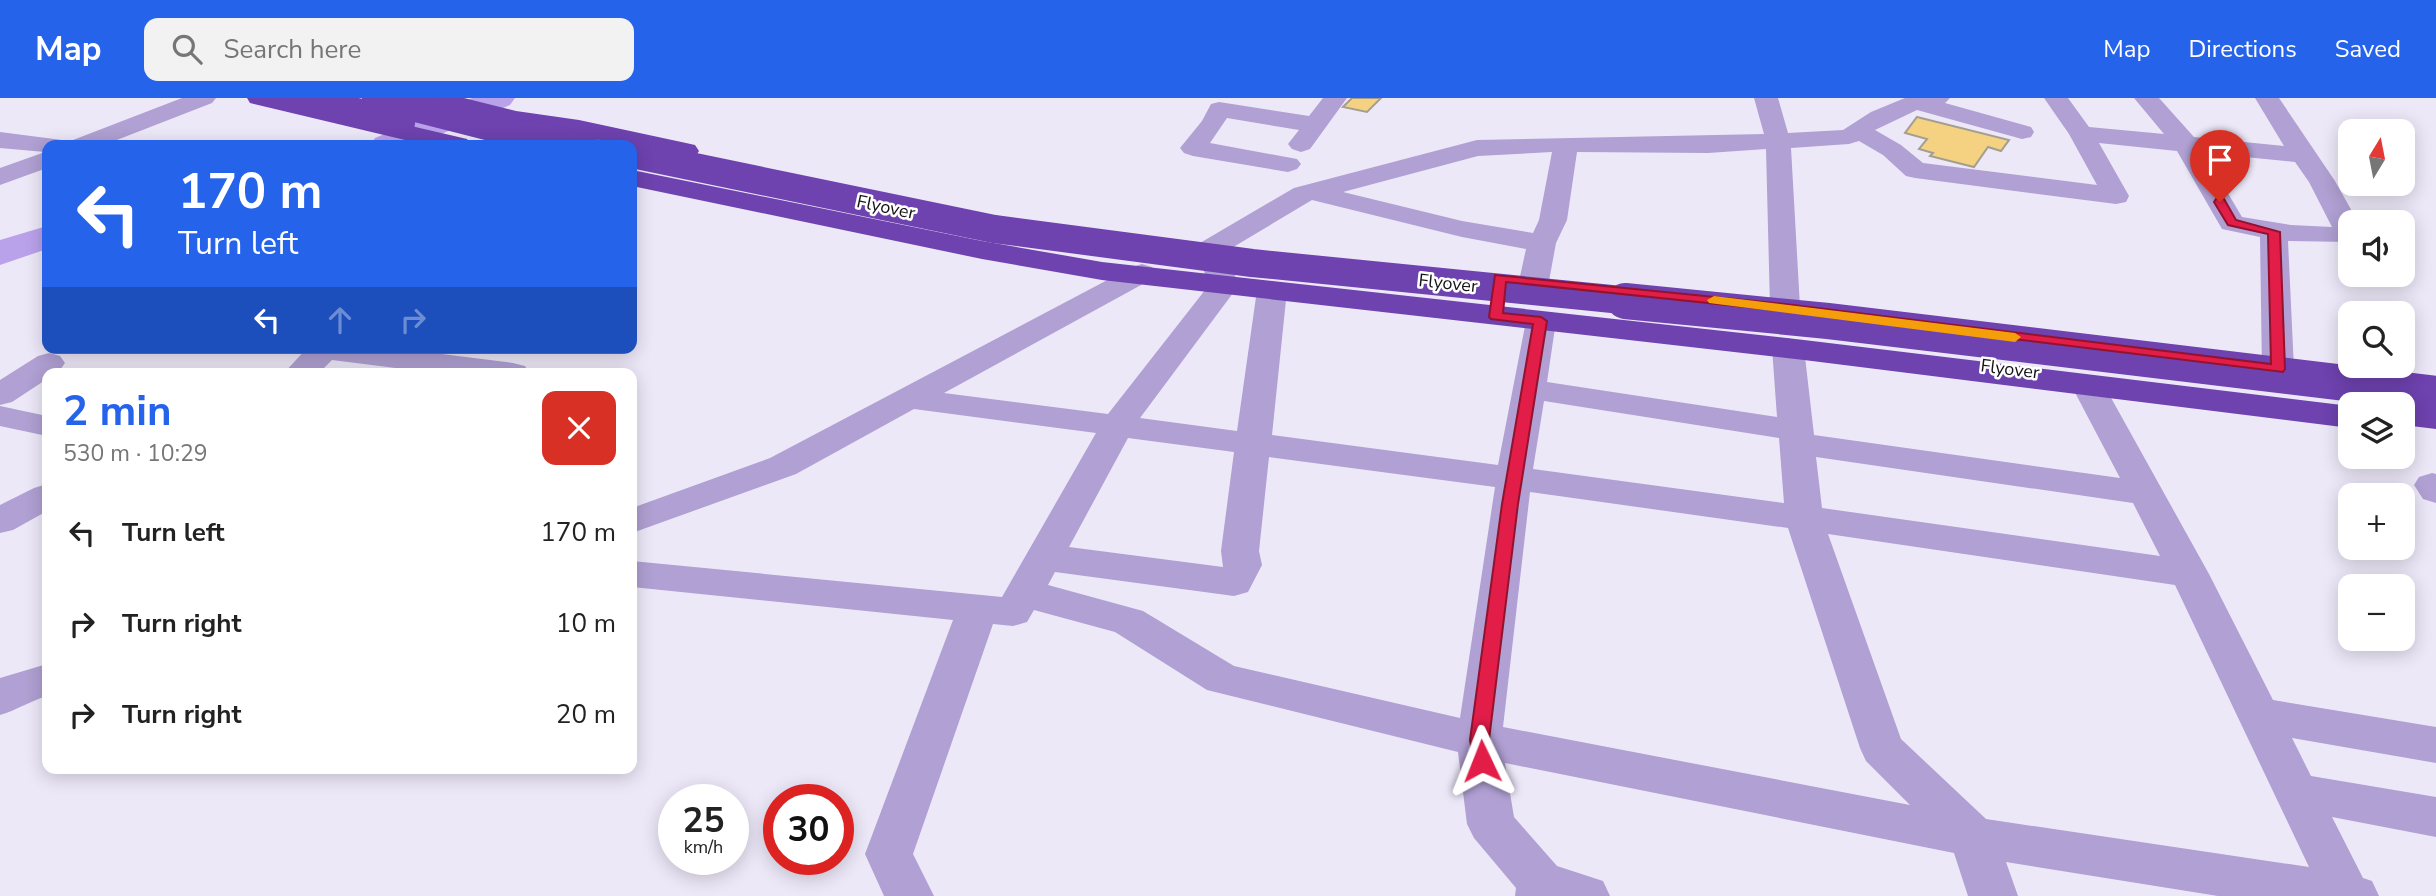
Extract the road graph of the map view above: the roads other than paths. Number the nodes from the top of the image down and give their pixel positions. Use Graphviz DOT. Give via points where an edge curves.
graph roads {
  1 [pos="204,98"];
  2 [pos="259,98"];
  3 [pos="301,98"];
  4 [pos="376,98"];
  5 [pos="435,98"];
  6 [pos="1335,98"];
  7 [pos="1766,98"];
  8 [pos="2056,98"];
  9 [pos="2146,98"];
  10 [pos="2267,98"];
  11 [pos="1926,100"];
  12 [pos="515,119"];
  13 [pos="1316,125"];
  14 [pos="2022,132"];
  15 [pos="2081,134"];
  16 [pos="0,140"];
  17 [pos="95,140"];
  18 [pos="439,140"];
  19 [pos="471,140"];
  20 [pos="472,140"];
  21 [pos="557,140"];
  22 [pos="633,140"];
  23 [pos="637,141"];
  24 [pos="1778,141"];
  25 [pos="1846,142"];
  26 [pos="42,144"];
  27 [pos="1566,144"];
  28 [pos="2186,144"];
  29 [pos="637,155"];
  30 [pos="2303,155"];
  31 [pos="42,161"];
  32 [pos="1288,164"];
  33 [pos="0,177"];
  34 [pos="637,177"];
  35 [pos="637,177"];
  36 [pos="1306,193"];
  37 [pos="2274,232"];
  38 [pos="1542,243"];
  39 [pos="1210,249"];
  40 [pos="1142,273"];
  41 [pos="1500,278"];
  42 [pos="1223,285"];
  43 [pos="1272,289"];
  44 [pos="1537,301"];
  45 [pos="1785,307"];
  46 [pos="1496,317"];
  47 [pos="2074,345"];
  48 [pos="1788,348"];
  49 [pos="319,354"];
  50 [pos="363,354"];
  51 [pos="49,363"];
  52 [pos="305,368"];
  53 [pos="474,368"];
  54 [pos="2278,369"];
  55 [pos="2088,385"];
  56 [pos="2436,388"];
  57 [pos="1529,389"];
  58 [pos="2436,394"];
  59 [pos="0,395"];
  60 [pos="907,398"];
  61 [pos="2338,408"];
  62 [pos="2415,415"];
  63 [pos="0,416"];
  64 [pos="2338,416"];
  65 [pos="2436,418"];
  66 [pos="2415,423"];
  67 [pos="2436,424"];
  68 [pos="42,425"];
  69 [pos="1117,426"];
  70 [pos="1797,437"];
  71 [pos="1255,442"];
  72 [pos="1514,478"];
  73 [pos="2145,493"];
  74 [pos="42,499"];
  75 [pos="1804,518"];
  76 [pos="637,519"];
  77 [pos="0,521"];
  78 [pos="1044,557"];
  79 [pos="637,574"];
  80 [pos="2189,574"];
  81 [pos="1024,593"];
  82 [pos="978,608"];
  83 [pos="2259,715"];
  84 [pos="1479,740"];
  85 [pos="2436,745"];
  86 [pos="2297,792"];
  87 [pos="2436,817"];
  88 [pos="1973,837"];
  89 [pos="1556,891"];
  90 [pos="909,896"];
  91 [pos="1993,896"];
  92 [pos="2349,896"];
  1 -- 17 [label="street"];
  2 -- 18 [label="highway"];
  3 -- 20 [label="highway, bridge"];
  4 -- 21 [label="highway, bridge"];
  5 -- 12 [label="highway"];
  6 -- 13 [label="street"];
  7 -- 24 [label="street"];
  8 -- 15 [label="street"];
  9 -- 28 [label="street"];
  10 -- 30 [label="street"];
  11 -- 14 [label="street"];
  11 -- 25 [label="street"];
  12 -- 19 [label="highway"];
  12 -- 22 [label="highway"];
  13 -- 32 [label="street"];
  13 -- 32 [label="street" via="1219,109 1194,148"];
  15 -- 25 [label="street" via="2116,196 1914,170 1892,150"];
  15 -- 28 [label="street"];
  16 -- 26 [label="street"];
  23 -- 39 [label="highway" via="1018,223"];
  24 -- 25 [label="street"];
  24 -- 27 [label="street"];
  24 -- 45 [label="street"];
  27 -- 36 [label="street" via="1477,148"];
  27 -- 38 [label="street" via="1553,220"];
  28 -- 30 [label="street"];
  28 -- 37 [label="street" via="2232,223"];
  29 -- 58 [label="highway, Flyover, bridge" via="994,229 1252,263 1828,321"];
  30 -- 37 [label="street" via="2350,234"];
  31 -- 33 [label="street"];
  32 -- 36 [label="street"];
  34 -- 40 [label="highway" via="982,250 1102,271"];
  35 -- 61 [label="highway, Flyover" via="983,246 1227,280"];
  36 -- 38 [label="street"];
  36 -- 39 [label="street"];
  37 -- 54 [label="street"];
  38 -- 44 [label="street"];
  39 -- 41 [label="highway"];
  39 -- 42 [label="street"];
  40 -- 42 [label="highway"];
  40 -- 60 [label="street"];
  41 -- 44 [label="highway"];
  41 -- 46 [label="highway"];
  42 -- 43 [label="highway"];
  42 -- 69 [label="street"];
  43 -- 46 [label="highway"];
  43 -- 71 [label="street"];
  44 -- 45 [label="highway"];
  44 -- 46 [label="highway"];
  44 -- 48 [label="highway"];
  44 -- 57 [label="street"];
  45 -- 47 [label="highway"];
  47 -- 54 [label="highway"];
  47 -- 55 [label="highway"];
  48 -- 55 [label="highway"];
  48 -- 70 [label="street"];
  49 -- 52 [label="street"];
  50 -- 53 [label="street"];
  51 -- 59 [label="street"];
  54 -- 56 [label="highway"];
  55 -- 64 [label="highway"];
  55 -- 73 [label="street"];
  57 -- 70 [label="street"];
  57 -- 72 [label="street"];
  60 -- 69 [label="street"];
  60 -- 76 [label="street" via="783,466"];
  62 -- 65 [label="highway"];
  63 -- 68 [label="street"];
  66 -- 67 [label="highway"];
  69 -- 71 [label="street"];
  69 -- 78 [label="street"];
  70 -- 73 [label="street"];
  70 -- 75 [label="street"];
  71 -- 72 [label="street"];
  71 -- 78 [label="street" via="1240,551 1244,565 1234,582"];
  72 -- 75 [label="street"];
  72 -- 84 [label="street"];
  73 -- 80 [label="street"];
  74 -- 77 [label="street"];
  75 -- 80 [label="street"];
  75 -- 88 [label="street" via="1882,748"];
  78 -- 81 [label="street"];
  79 -- 82 [label="street"];
  80 -- 83 [label="street"];
  81 -- 82 [label="street" via="1013,612"];
  81 -- 84 [label="street" via="1129,621 1222,679"];
  82 -- 90 [label="street" via="889,854"];
  83 -- 85 [label="street"];
  83 -- 86 [label="street"];
  84 -- 88 [label="street"];
  84 -- 89 [label="street" via="1491,824"];
  86 -- 87 [label="street"];
  86 -- 92 [label="street"];
  88 -- 91 [label="street"];
  88 -- 92 [label="street"];
}
